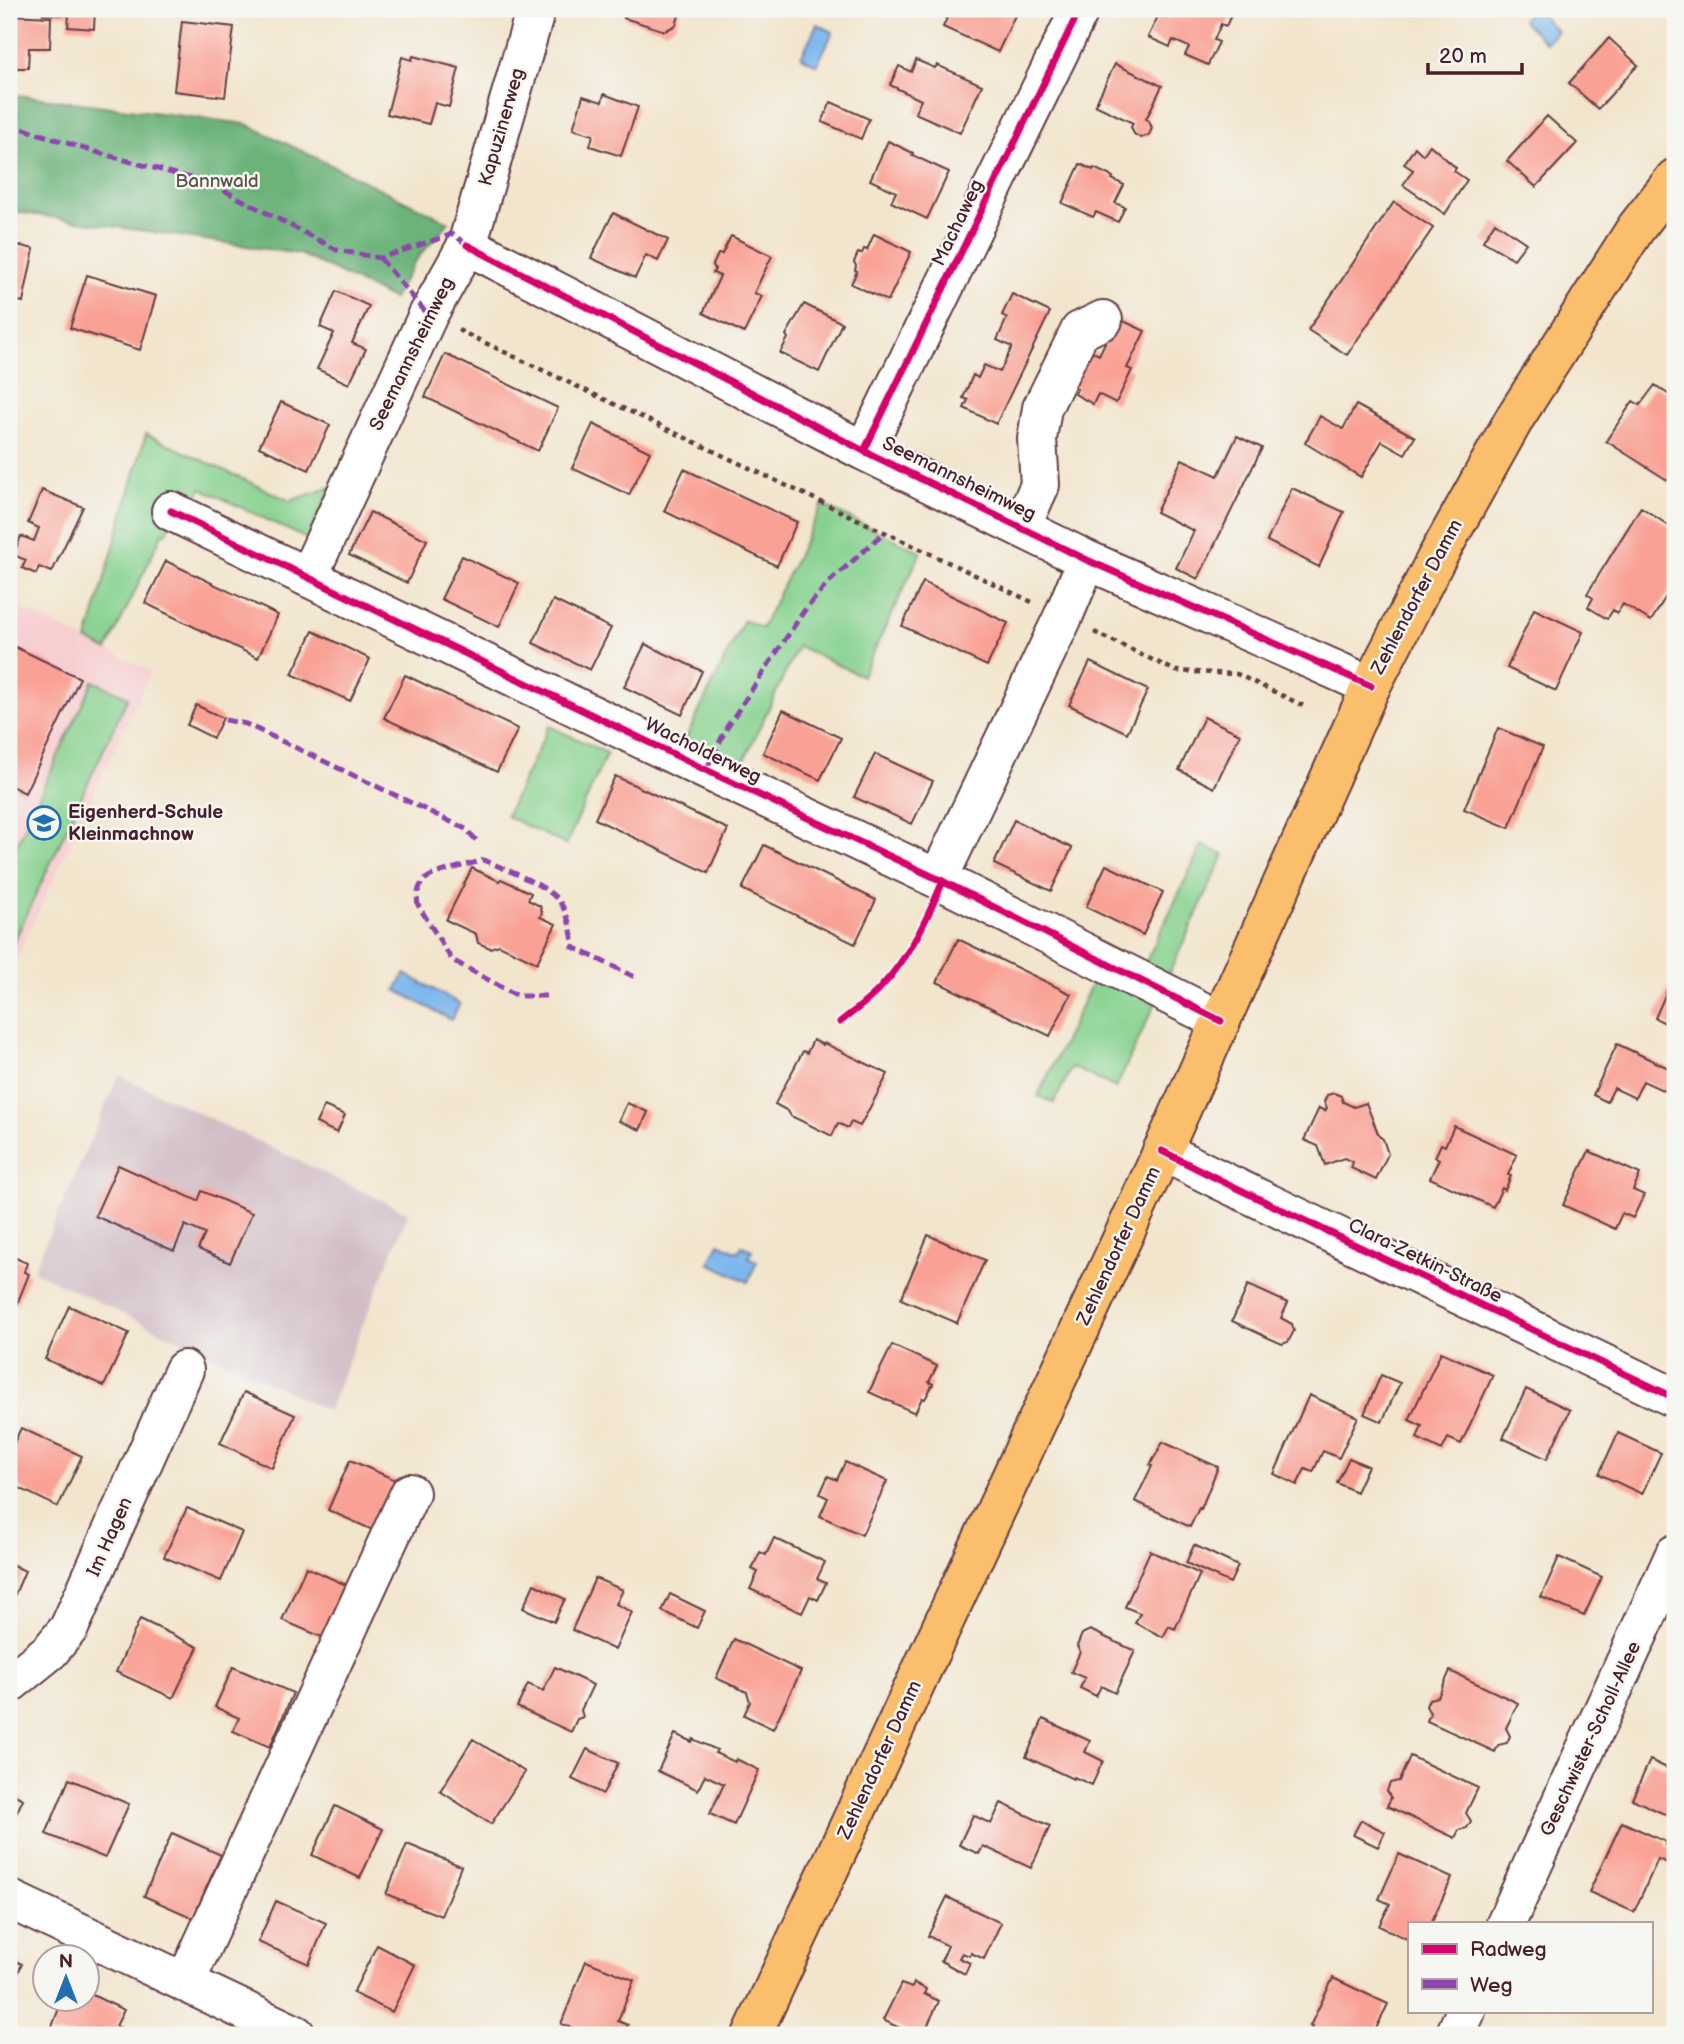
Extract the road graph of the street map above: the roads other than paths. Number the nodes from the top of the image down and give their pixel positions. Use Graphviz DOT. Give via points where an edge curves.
graph roads {
  1 [pos="536,9"];
  2 [pos="1080,9"];
  3 [pos="1675,178"];
  4 [pos="467,245"];
  5 [pos="1103,320"];
  6 [pos="864,451"];
  7 [pos="171,511"];
  8 [pos="1021,527"];
  9 [pos="1087,560"];
  10 [pos="308,577"];
  11 [pos="1371,686"];
  12 [pos="938,879"];
  13 [pos="1221,1021"];
  14 [pos="1163,1151"];
  15 [pos="184,1370"];
  16 [pos="1675,1398"];
  17 [pos="410,1493"];
  18 [pos="1675,1555"];
  19 [pos="9,1684"];
  20 [pos="9,1899"];
  21 [pos="1506,1922"];
  22 [pos="185,1983"];
  23 [pos="1466,2012"];
  24 [pos="296,2035"];
  25 [pos="752,2035"];
  26 [pos="1455,2035"];
  1 -- 4 [label="street, Kapuzinerweg"];
  2 -- 6 [label="street, Machaweg"];
  3 -- 11 [label="main road, Zehlendorfer Damm" via="1636,228 1516,416"];
  4 -- 6 [label="street, Seemannsheimweg"];
  4 -- 10 [label="street, Seemannsheimweg" via="428,315"];
  5 -- 8 [label="street" via="1080,331 1042,408 1037,439 1040,485"];
  6 -- 8 [label="street, Seemannsheimweg"];
  7 -- 10 [label="street, Wacholderweg"];
  8 -- 9 [label="street, Seemannsheimweg"];
  9 -- 11 [label="street, Seemannsheimweg"];
  9 -- 12 [label="street"];
  10 -- 12 [label="street, Wacholderweg"];
  11 -- 13 [label="main road, Zehlendorfer Damm"];
  12 -- 13 [label="street, Wacholderweg"];
  13 -- 14 [label="main road, Zehlendorfer Damm"];
  14 -- 16 [label="street, Clara-Zetkin-Straße"];
  14 -- 25 [label="main road, Zehlendorfer Damm"];
  15 -- 19 [label="street, Im Hagen" via="69,1628 50,1651"];
  17 -- 22 [label="street"];
  18 -- 21 [label="street, Geschwister-Scholl-Allee"];
  20 -- 22 [label="street"];
  22 -- 24 [label="street"];
  23 -- 26 [label="street"];
}
